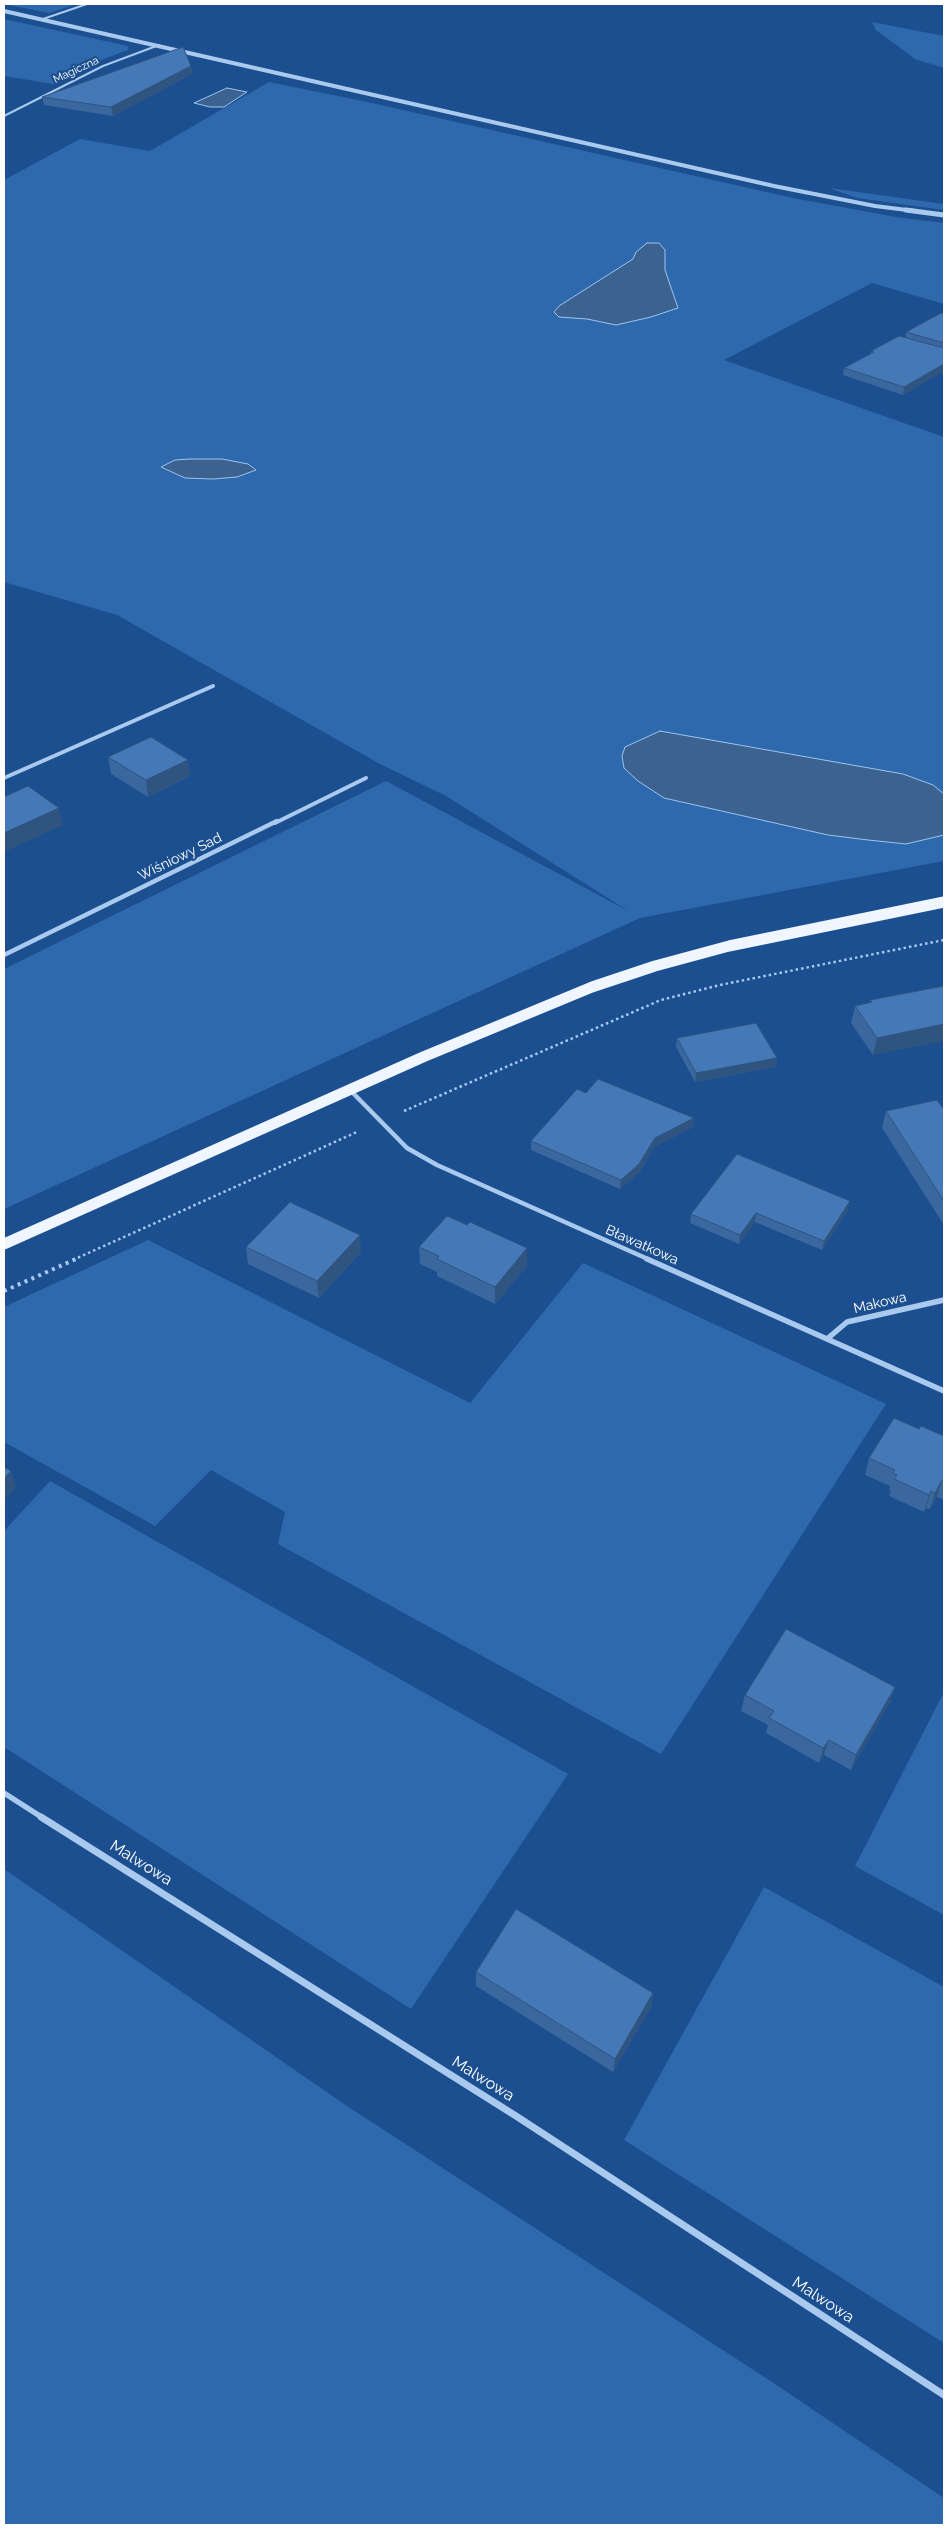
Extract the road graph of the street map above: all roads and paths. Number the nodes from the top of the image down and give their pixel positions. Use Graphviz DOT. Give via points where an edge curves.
graph roads {
  1 [pos="87,4"];
  2 [pos="4,11"];
  3 [pos="44,19"];
  4 [pos="158,45"];
  5 [pos="4,116"];
  6 [pos="944,215"];
  7 [pos="213,686"];
  8 [pos="4,778"];
  9 [pos="366,778"];
  10 [pos="944,902"];
  11 [pos="944,940"];
  12 [pos="4,955"];
  13 [pos="350,1090"];
  14 [pos="379,1122"];
  15 [pos="4,1244"];
  16 [pos="4,1291"];
  17 [pos="944,1300"];
  18 [pos="827,1339"];
  19 [pos="944,1392"];
  20 [pos="4,1794"];
  21 [pos="944,2395"];
  1 -- 3 [label="lane"];
  2 -- 3 [label="street"];
  3 -- 4 [label="street"];
  4 -- 5 [label="street, Magiczna" via="103,66"];
  4 -- 6 [label="street" via="774,186"];
  7 -- 8 [label="street"];
  9 -- 12 [label="street, Wiśniowy Sad"];
  10 -- 13 [label="main road" via="800,930 655,966 552,1003"];
  11 -- 14 [label="path" via="661,1000"];
  13 -- 14 [label="street, Bławatkowa"];
  13 -- 15 [label="main road"];
  14 -- 16 [label="path"];
  14 -- 18 [label="street, Bławatkowa" via="407,1148 437,1165"];
  17 -- 18 [label="street, Makowa" via="846,1322"];
  18 -- 19 [label="street, Bławatkowa"];
  20 -- 21 [label="street, Malwowa" via="516,2116"];
}
